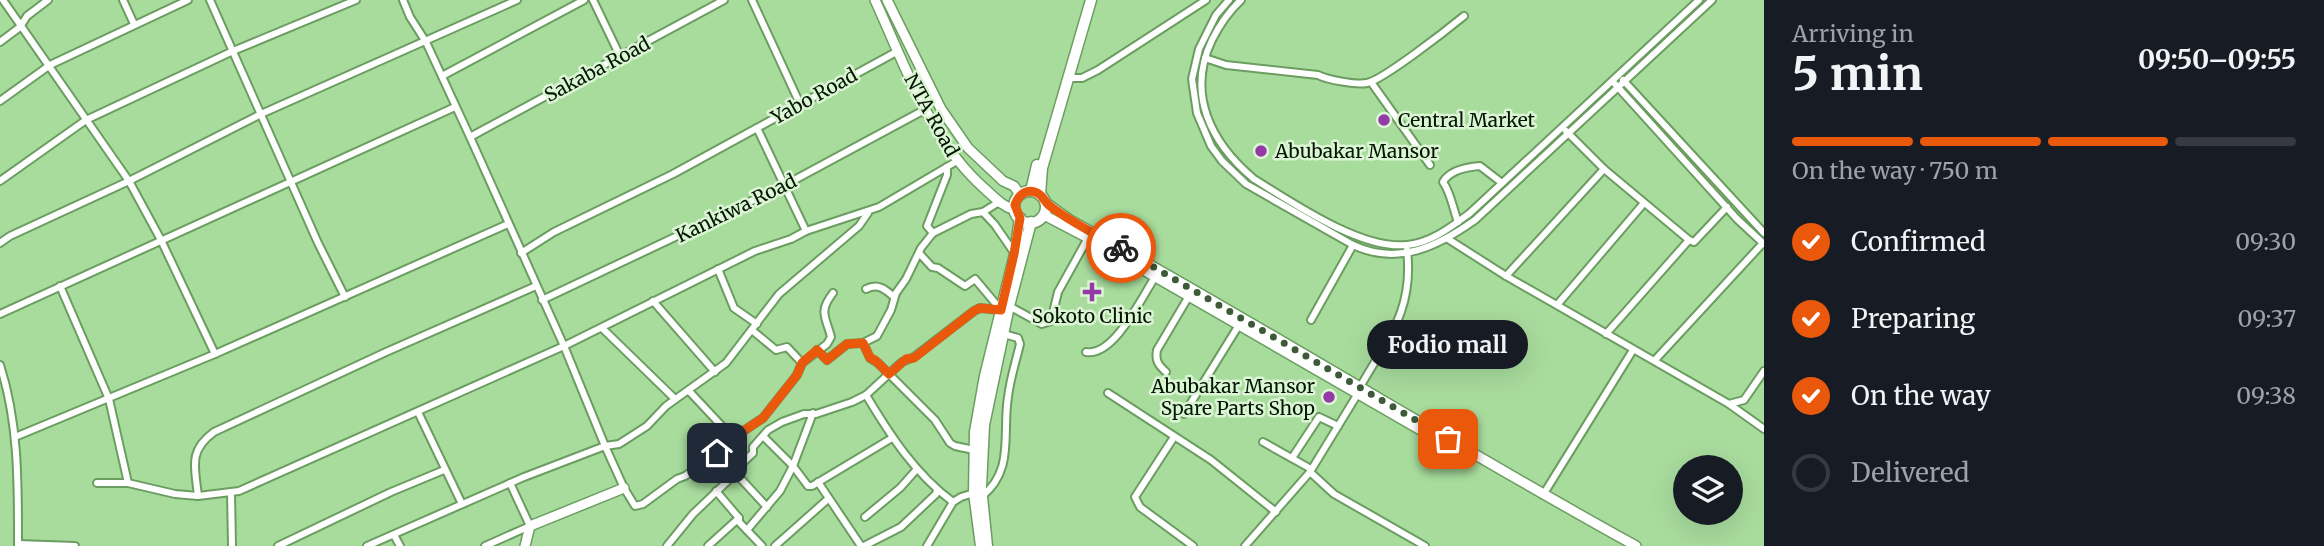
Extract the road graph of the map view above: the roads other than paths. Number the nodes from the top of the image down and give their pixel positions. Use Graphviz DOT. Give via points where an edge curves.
graph roads {
  1 [pos="3,0"];
  2 [pos="48,0"];
  3 [pos="123,0"];
  4 [pos="188,0"];
  5 [pos="210,0"];
  6 [pos="356,0"];
  7 [pos="403,0"];
  8 [pos="517,0"];
  9 [pos="584,0"];
  10 [pos="593,0"];
  11 [pos="724,0"];
  12 [pos="752,0"];
  13 [pos="875,0"];
  14 [pos="887,0"];
  15 [pos="1084,0"];
  16 [pos="1091,0"];
  17 [pos="1206,0"];
  18 [pos="1229,0"];
  19 [pos="1241,0"];
  20 [pos="1699,0"];
  21 [pos="1712,0"];
  22 [pos="1464,16"];
  23 [pos="134,24"];
  24 [pos="20,27"];
  25 [pos="0,42"];
  26 [pos="426,42"];
  27 [pos="233,51"];
  28 [pos="898,51"];
  29 [pos="620,56"];
  30 [pos="1205,58"];
  31 [pos="50,65"];
  32 [pos="442,76"];
  33 [pos="1621,77"];
  34 [pos="1068,78"];
  35 [pos="1371,82"];
  36 [pos="1615,83"];
  37 [pos="0,101"];
  38 [pos="800,104"];
  39 [pos="455,107"];
  40 [pos="926,109"];
  41 [pos="261,114"];
  42 [pos="86,120"];
  43 [pos="1563,126"];
  44 [pos="757,128"];
  45 [pos="1568,133"];
  46 [pos="470,137"];
  47 [pos="957,161"];
  48 [pos="1430,165"];
  49 [pos="947,167"];
  50 [pos="1604,169"];
  51 [pos="291,180"];
  52 [pos="0,181"];
  53 [pos="129,181"];
  54 [pos="1502,183"];
  55 [pos="785,185"];
  56 [pos="1020,195"];
  57 [pos="1039,196"];
  58 [pos="1282,200"];
  59 [pos="999,202"];
  60 [pos="1644,203"];
  61 [pos="1727,207"];
  62 [pos="869,211"];
  63 [pos="983,212"];
  64 [pos="1017,214"];
  65 [pos="1044,215"];
  66 [pos="1031,222"];
  67 [pos="1458,222"];
  68 [pos="508,224"];
  69 [pos="807,230"];
  70 [pos="933,233"];
  71 [pos="1764,233"];
  72 [pos="1088,238"];
  73 [pos="1448,239"];
  74 [pos="161,240"];
  75 [pos="1689,240"];
  76 [pos="0,243"];
  77 [pos="1764,243"];
  78 [pos="1353,245"];
  79 [pos="1406,249"];
  80 [pos="521,253"];
  81 [pos="919,253"];
  82 [pos="1014,254"];
  83 [pos="718,269"];
  84 [pos="1506,276"];
  85 [pos="1155,277"];
  86 [pos="60,286"];
  87 [pos="536,286"];
  88 [pos="866,289"];
  89 [pos="833,293"];
  90 [pos="345,296"];
  91 [pos="1189,296"];
  92 [pos="894,297"];
  93 [pos="542,300"];
  94 [pos="653,301"];
  95 [pos="1557,305"];
  96 [pos="1005,308"];
  97 [pos="0,314"];
  98 [pos="1311,320"];
  99 [pos="1238,325"];
  100 [pos="755,327"];
  101 [pos="602,328"];
  102 [pos="1004,334"];
  103 [pos="1606,334"];
  104 [pos="863,343"];
  105 [pos="564,346"];
  106 [pos="817,350"];
  107 [pos="1633,350"];
  108 [pos="1086,352"];
  109 [pos="215,354"];
  110 [pos="1655,360"];
  111 [pos="802,363"];
  112 [pos="0,365"];
  113 [pos="1764,371"];
  114 [pos="715,372"];
  115 [pos="1166,372"];
  116 [pos="889,374"];
  117 [pos="689,391"];
  118 [pos="1358,391"];
  119 [pos="1108,393"];
  120 [pos="866,395"];
  121 [pos="109,399"];
  122 [pos="675,399"];
  123 [pos="1730,404"];
  124 [pos="418,412"];
  125 [pos="813,413"];
  126 [pos="1184,414"];
  127 [pos="1338,426"];
  128 [pos="1764,429"];
  129 [pos="15,437"];
  130 [pos="764,437"];
  131 [pos="1174,437"];
  132 [pos="733,438"];
  133 [pos="892,438"];
  134 [pos="1263,442"];
  135 [pos="605,446"];
  136 [pos="974,450"];
  137 [pos="717,453"];
  138 [pos="1292,458"];
  139 [pos="793,466"];
  140 [pos="918,468"];
  141 [pos="444,470"];
  142 [pos="1311,471"];
  143 [pos="736,472"];
  144 [pos="818,482"];
  145 [pos="97,483"];
  146 [pos="128,483"];
  147 [pos="510,483"];
  148 [pos="624,488"];
  149 [pos="937,490"];
  150 [pos="716,491"];
  151 [pos="231,492"];
  152 [pos="978,495"];
  153 [pos="1543,495"];
  154 [pos="198,496"];
  155 [pos="828,499"];
  156 [pos="953,502"];
  157 [pos="462,504"];
  158 [pos="768,507"];
  159 [pos="1276,512"];
  160 [pos="865,517"];
  161 [pos="739,518"];
  162 [pos="530,526"];
  163 [pos="747,530"];
  164 [pos="394,535"];
  165 [pos="18,545"];
  166 [pos="1249,545"];
  167 [pos="53,546"];
  168 [pos="75,546"];
  169 [pos="232,546"];
  170 [pos="278,546"];
  171 [pos="368,546"];
  172 [pos="382,546"];
  173 [pos="400,546"];
  174 [pos="485,546"];
  175 [pos="526,546"];
  176 [pos="667,546"];
  177 [pos="708,546"];
  178 [pos="762,546"];
  179 [pos="775,546"];
  180 [pos="863,546"];
  181 [pos="927,546"];
  182 [pos="981,546"];
  183 [pos="987,546"];
  184 [pos="1193,546"];
  185 [pos="1425,546"];
  186 [pos="1626,546"];
  187 [pos="1636,546"];
  1 -- 24 [label="street"];
  2 -- 24 [label="street"];
  3 -- 23 [label="street"];
  4 -- 23 [label="street"];
  5 -- 27 [label="street"];
  6 -- 27 [label="street"];
  7 -- 26 [label="street"];
  8 -- 26 [label="street"];
  9 -- 32 [label="street"];
  10 -- 29 [label="street"];
  11 -- 29 [label="street, Sakaba Road"];
  12 -- 38 [label="street"];
  13 -- 28 [label="main road, NTA Road"];
  14 -- 56 [label="main road, NTA Road" via="941,109 979,160"];
  15 -- 57 [label="main road"];
  16 -- 34 [label="main road"];
  17 -- 34 [label="street" via="1098,70 1082,78"];
  18 -- 58 [label="street" via="1199,49 1192,79 1197,113 1222,161 1246,184"];
  19 -- 30 [label="street" via="1223,19"];
  20 -- 33 [label="street"];
  21 -- 33 [label="street"];
  22 -- 35 [label="street"];
  23 -- 31 [label="street"];
  24 -- 25 [label="street"];
  24 -- 31 [label="street"];
  26 -- 32 [label="street"];
  26 -- 41 [label="street"];
  27 -- 41 [label="street"];
  27 -- 42 [label="street"];
  28 -- 38 [label="street, Yabo Road"];
  28 -- 40 [label="main road, NTA Road"];
  29 -- 46 [label="street, Sakaba Road"];
  30 -- 35 [label="street" via="1226,65"];
  30 -- 58 [label="street" via="1200,79 1205,110 1218,141 1247,174"];
  31 -- 37 [label="street"];
  31 -- 42 [label="street"];
  32 -- 39 [label="street"];
  33 -- 36 [label="street"];
  33 -- 71 [label="street"];
  34 -- 57 [label="main road" via="1042,168"];
  35 -- 48 [label="street"];
  36 -- 43 [label="street"];
  36 -- 45 [label="street"];
  36 -- 61 [label="street"];
  38 -- 44 [label="street, Yabo Road"];
  39 -- 46 [label="street"];
  39 -- 51 [label="street"];
  40 -- 47 [label="main road, NTA Road"];
  40 -- 55 [label="street, Kankiwa Road"];
  41 -- 51 [label="street"];
  41 -- 53 [label="street"];
  42 -- 52 [label="street"];
  42 -- 53 [label="street"];
  43 -- 45 [label="street"];
  43 -- 54 [label="street"];
  44 -- 55 [label="street, Yabo Road"];
  44 -- 80 [label="street"];
  45 -- 50 [label="street"];
  45 -- 73 [label="street" via="1475,220"];
  46 -- 68 [label="street"];
  47 -- 49 [label="street"];
  47 -- 59 [label="main road, NTA Road"];
  49 -- 62 [label="street"];
  49 -- 70 [label="street" via="927,226"];
  50 -- 60 [label="street"];
  50 -- 84 [label="street"];
  51 -- 74 [label="street"];
  51 -- 90 [label="street"];
  53 -- 74 [label="street"];
  53 -- 76 [label="street"];
  54 -- 67 [label="street"];
  54 -- 67 [label="street" via="1480,166 1446,176 1443,182"];
  55 -- 69 [label="street, Yabo Road"];
  55 -- 93 [label="street, Kankiwa Road"];
  56 -- 57 [label="main road"];
  56 -- 64 [label="main road"];
  57 -- 65 [label="main road"];
  57 -- 118 [label="main road" via="1070,220"];
  58 -- 78 [label="street"];
  58 -- 79 [label="street" via="1359,238"];
  59 -- 63 [label="street"];
  59 -- 64 [label="main road, NTA Road"];
  60 -- 75 [label="street"];
  60 -- 95 [label="street"];
  61 -- 75 [label="street" via="1694,242"];
  61 -- 77 [label="street"];
  62 -- 69 [label="street"];
  62 -- 100 [label="street" via="859,226 779,294"];
  63 -- 70 [label="street"];
  63 -- 82 [label="street"];
  64 -- 66 [label="main road"];
  64 -- 82 [label="main road"];
  65 -- 66 [label="main road"];
  65 -- 72 [label="main road"];
  66 -- 96 [label="main road"];
  67 -- 79 [label="street"];
  68 -- 80 [label="street"];
  68 -- 90 [label="street"];
  69 -- 83 [label="street"];
  70 -- 81 [label="street"];
  72 -- 85 [label="main road"];
  72 -- 96 [label="street" via="1058,292 1051,321 1042,324"];
  73 -- 79 [label="street"];
  73 -- 84 [label="street"];
  74 -- 86 [label="street"];
  74 -- 109 [label="street"];
  75 -- 103 [label="street"];
  77 -- 110 [label="street"];
  78 -- 79 [label="street" via="1377,254"];
  78 -- 98 [label="street"];
  79 -- 118 [label="street" via="1408,290 1399,320"];
  80 -- 87 [label="street"];
  81 -- 92 [label="street"];
  81 -- 96 [label="street" via="932,267 965,286 975,279"];
  82 -- 96 [label="main road"];
  83 -- 94 [label="street"];
  83 -- 100 [label="street" via="734,308"];
  84 -- 95 [label="street"];
  85 -- 91 [label="main road"];
  85 -- 108 [label="street" via="1111,344"];
  86 -- 97 [label="street"];
  86 -- 121 [label="street"];
  87 -- 93 [label="street"];
  87 -- 154 [label="street" via="214,432 195,454"];
  88 -- 92 [label="street" via="881,286"];
  89 -- 106 [label="street" via="824,309 831,337"];
  90 -- 109 [label="street"];
  91 -- 99 [label="main road"];
  91 -- 115 [label="street" via="1157,349 1158,365"];
  92 -- 104 [label="street" via="877,336"];
  93 -- 105 [label="street"];
  94 -- 101 [label="street"];
  94 -- 114 [label="street"];
  95 -- 103 [label="street"];
  96 -- 102 [label="main road"];
  96 -- 116 [label="street" via="974,311"];
  96 -- 136 [label="main road" via="979,404"];
  99 -- 118 [label="main road"];
  99 -- 126 [label="street"];
  100 -- 111 [label="street" via="776,350 787,347"];
  100 -- 114 [label="street"];
  101 -- 105 [label="street"];
  101 -- 122 [label="street"];
  102 -- 152 [label="main road" via="984,425"];
  102 -- 152 [label="street" via="1018,338 1020,344 1007,398 1004,462 1000,478"];
  103 -- 107 [label="street"];
  104 -- 106 [label="street" via="847,344 827,360"];
  104 -- 116 [label="street" via="870,358"];
  105 -- 124 [label="street"];
  105 -- 135 [label="street"];
  106 -- 111 [label="street"];
  107 -- 110 [label="street"];
  107 -- 153 [label="street"];
  109 -- 121 [label="street"];
  110 -- 123 [label="street"];
  111 -- 132 [label="street" via="763,418"];
  112 -- 129 [label="street"];
  113 -- 123 [label="street" via="1744,400"];
  114 -- 117 [label="street"];
  116 -- 120 [label="street"];
  116 -- 136 [label="street" via="935,420 950,443"];
  117 -- 122 [label="street"];
  117 -- 132 [label="street"];
  118 -- 127 [label="street"];
  118 -- 153 [label="main road"];
  118 -- 186 [label="main road"];
  119 -- 131 [label="street"];
  120 -- 125 [label="street"];
  120 -- 133 [label="street"];
  121 -- 129 [label="street"];
  121 -- 146 [label="street"];
  122 -- 135 [label="street" via="647,426 619,444"];
  123 -- 128 [label="street"];
  124 -- 141 [label="street"];
  124 -- 151 [label="street"];
  125 -- 130 [label="street" via="782,422"];
  125 -- 139 [label="street"];
  127 -- 138 [label="street" via="1318,419"];
  127 -- 142 [label="street"];
  129 -- 165 [label="street"];
  130 -- 139 [label="street"];
  130 -- 143 [label="street"];
  131 -- 159 [label="street"];
  131 -- 184 [label="street" via="1135,497 1140,507"];
  132 -- 137 [label="street"];
  133 -- 140 [label="street"];
  133 -- 144 [label="street"];
  134 -- 138 [label="street"];
  135 -- 147 [label="street"];
  135 -- 148 [label="street"];
  136 -- 152 [label="main road"];
  137 -- 143 [label="street"];
  137 -- 148 [label="street" via="639,507"];
  138 -- 142 [label="street"];
  139 -- 144 [label="street" via="808,486"];
  139 -- 158 [label="street"];
  140 -- 149 [label="street"];
  140 -- 160 [label="street"];
  141 -- 157 [label="street"];
  141 -- 170 [label="street"];
  142 -- 159 [label="street"];
  142 -- 185 [label="street" via="1334,494"];
  143 -- 150 [label="street"];
  143 -- 158 [label="street"];
  144 -- 155 [label="street"];
  145 -- 146 [label="street"];
  146 -- 154 [label="street"];
  147 -- 157 [label="street"];
  147 -- 162 [label="street"];
  148 -- 162 [label="main road"];
  149 -- 156 [label="street"];
  149 -- 180 [label="street" via="901,527"];
  150 -- 161 [label="street"];
  150 -- 176 [label="street"];
  151 -- 154 [label="street"];
  151 -- 169 [label="street"];
  152 -- 156 [label="street" via="961,496"];
  152 -- 182 [label="main road"];
  152 -- 183 [label="main road"];
  153 -- 187 [label="main road"];
  155 -- 179 [label="street"];
  155 -- 180 [label="street"];
  156 -- 181 [label="street"];
  157 -- 164 [label="street"];
  158 -- 163 [label="street"];
  159 -- 166 [label="street"];
  161 -- 163 [label="street"];
  161 -- 177 [label="street"];
  162 -- 174 [label="street"];
  162 -- 175 [label="main road"];
  163 -- 178 [label="street"];
  164 -- 171 [label="street"];
  164 -- 172 [label="street"];
  164 -- 173 [label="street"];
  165 -- 167 [label="street"];
  167 -- 168 [label="street"];
}
